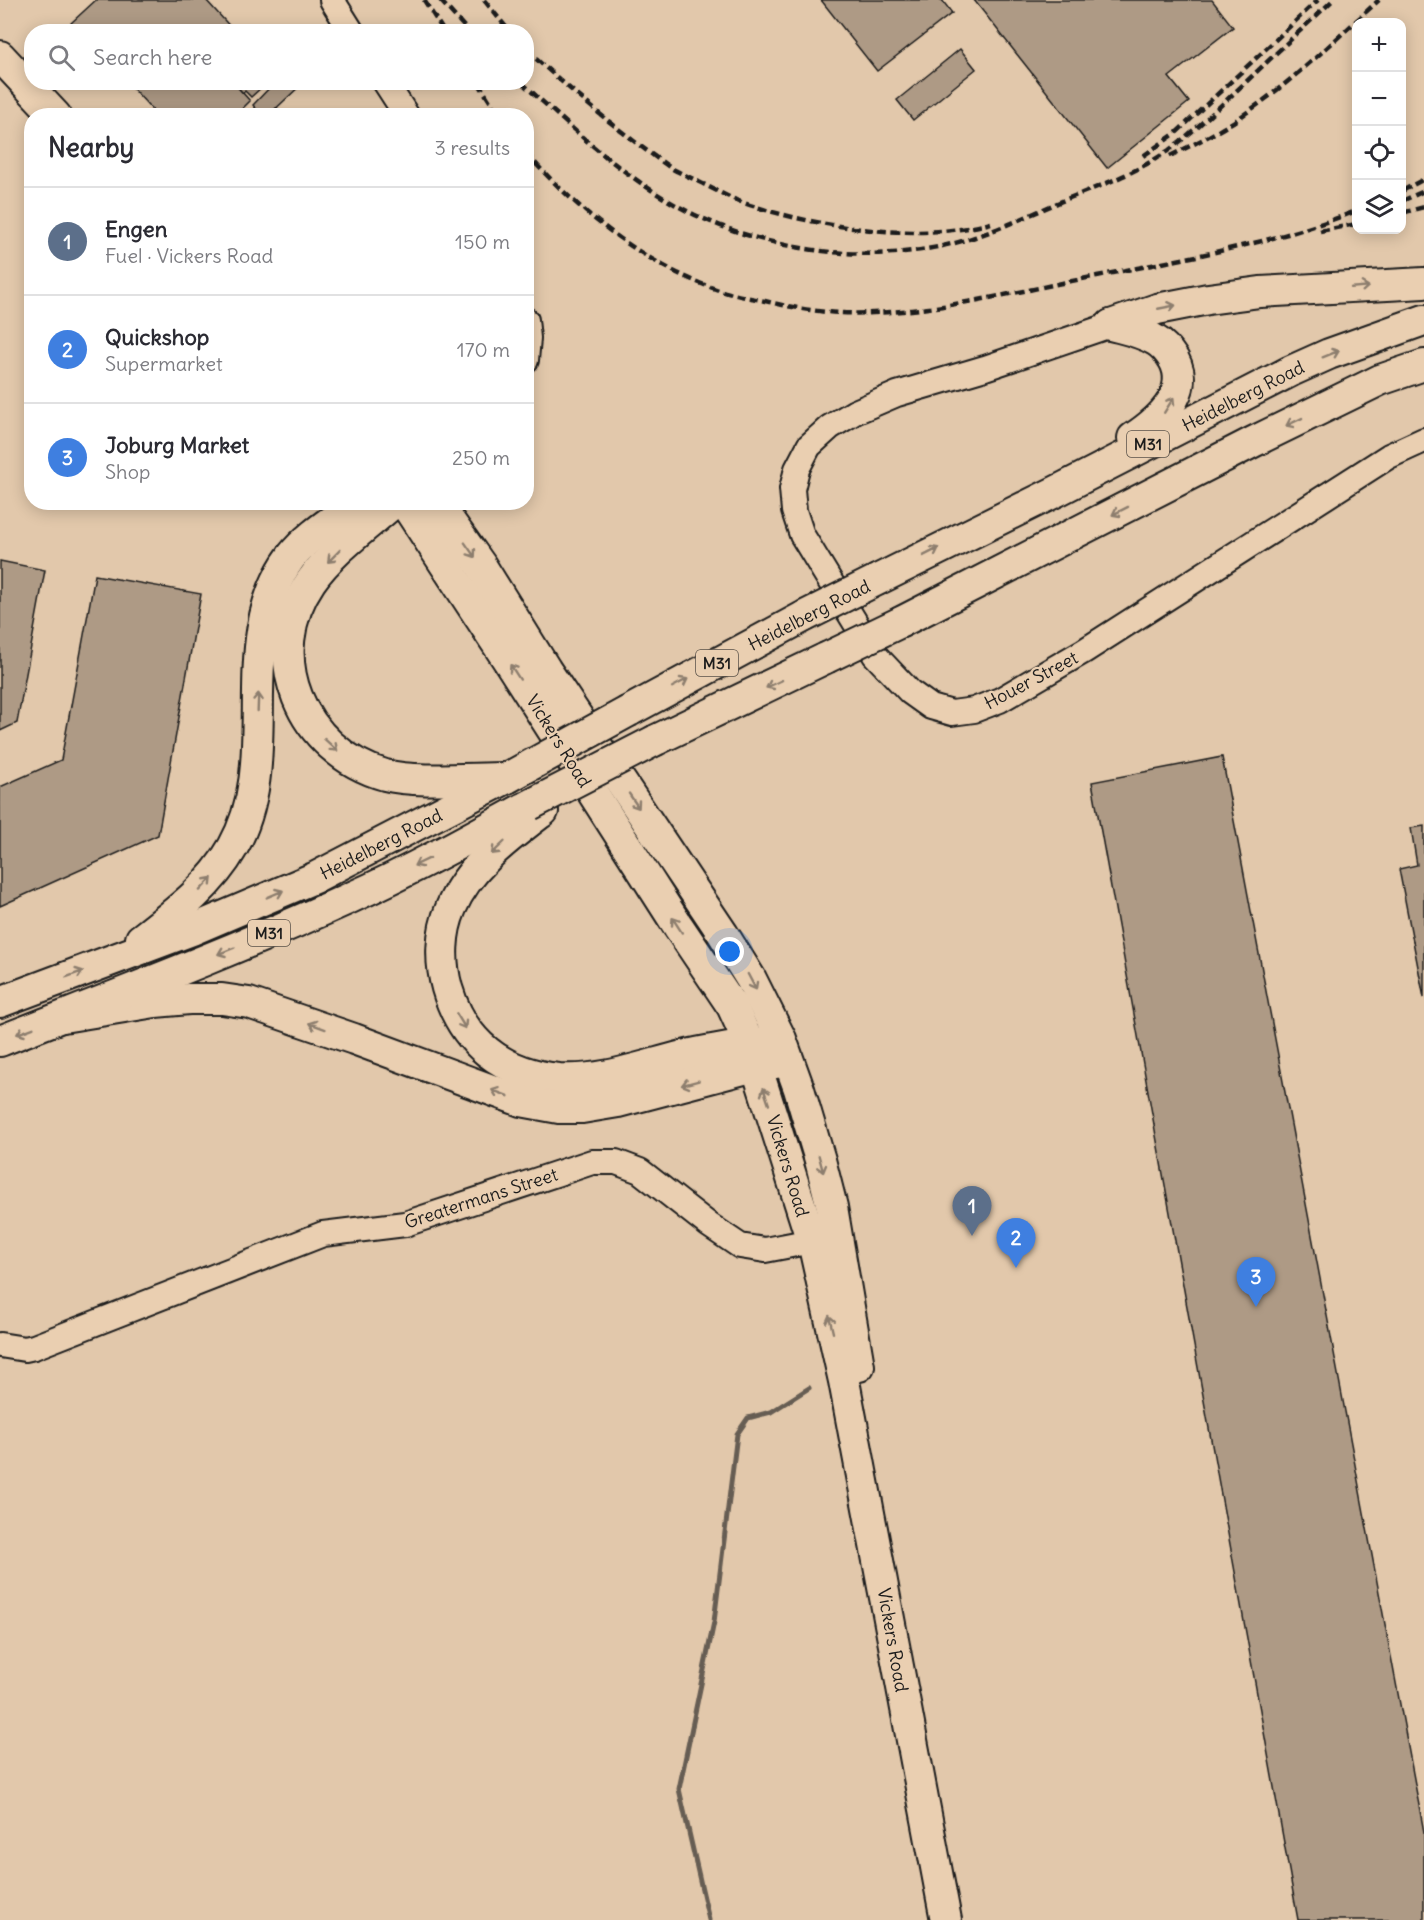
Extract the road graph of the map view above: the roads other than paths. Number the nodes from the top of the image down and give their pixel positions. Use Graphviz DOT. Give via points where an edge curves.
graph roads {
  1 [pos="332,0"];
  2 [pos="347,24"];
  3 [pos="0,34"];
  4 [pos="0,56"];
  5 [pos="24,60"];
  6 [pos="24,82"];
  7 [pos="32,90"];
  8 [pos="52,90"];
  9 [pos="390,90"];
  10 [pos="49,108"];
  11 [pos="69,108"];
  12 [pos="402,108"];
  13 [pos="1424,283"];
  14 [pos="1424,320"];
  15 [pos="1111,325"];
  16 [pos="1424,365"];
  17 [pos="1424,440"];
  18 [pos="1057,491"];
  19 [pos="409,510"];
  20 [pos="442,510"];
  21 [pos="336,512"];
  22 [pos="361,515"];
  23 [pos="431,544"];
  24 [pos="507,778"];
  25 [pos="536,808"];
  26 [pos="112,960"];
  27 [pos="723,994"];
  28 [pos="0,1002"];
  29 [pos="63,1017"];
  30 [pos="0,1041"];
  31 [pos="784,1050"];
  32 [pos="687,1055"];
  33 [pos="752,1055"];
  34 [pos="812,1241"];
  35 [pos="0,1345"];
  36 [pos="946,1920"];
  37 [pos="963,1920"];
  1 -- 2 [label="street"];
  3 -- 5 [label="main road"];
  4 -- 6 [label="main road"];
  7 -- 10 [label="main road"];
  8 -- 11 [label="main road"];
  9 -- 12 [label="street"];
  15 -- 13 [label="main road, one-way" via="1156,309 1260,292"];
  18 -- 14 [label="main road, Heidelberg Road / M31, one-way" via="1291,371"];
  15 -- 17 [label="street, Houer Street" via="897,394 855,412 809,446 797,470 792,489 802,535 875,655 910,692 931,707 952,713 1000,700 1084,651 1389,456"];
  18 -- 15 [label="main road, one-way" via="1146,429 1171,404 1177,388 1176,364 1168,350 1141,333"];
  16 -- 25 [label="main road, Heidelberg Road / M31, one-way, bridge" via="1380,380 1253,442 901,622 656,740"];
  24 -- 18 [label="main road, Heidelberg Road / M31, one-way, bridge" via="805,616"];
  19 -- 23 [label="main road, Vickers Road"];
  20 -- 31 [label="main road, Vickers Road, one-way" via="746,970"];
  21 -- 22 [label="main road"];
  26 -- 21 [label="main road, one-way" via="195,895 216,873 234,845 252,796 262,625 268,602 292,556"];
  22 -- 23 [label="main road"];
  22 -- 24 [label="main road, one-way" via="338,552 312,580 295,614 288,656 290,676 304,713 328,744 346,759 388,776"];
  27 -- 23 [label="main road, Vickers Road, one-way"];
  26 -- 24 [label="main road, Heidelberg Road / M31, one-way" via="314,878"];
  25 -- 29 [label="main road, Heidelberg Road / M31, one-way" via="352,897"];
  25 -- 32 [label="main road, one-way" via="478,867 451,908 443,932 442,957 444,977 460,1022 472,1038 497,1058 518,1070 558,1078 614,1074"];
  28 -- 26 [label="main road, Heidelberg Road / M31, one-way"];
  27 -- 32 [label="main road" via="722,1015 715,1029"];
  27 -- 33 [label="main road, Vickers Road"];
  29 -- 30 [label="main road, Heidelberg Road / M31, one-way"];
  33 -- 29 [label="main road, one-way" via="618,1102 560,1108 521,1101 343,1035 222,999 155,1002"];
  31 -- 33 [label="main road"];
  31 -- 37 [label="main road, Vickers Road, one-way" via="799,1089 834,1217"];
  32 -- 33 [label="main road"];
  34 -- 33 [label="main road, Vickers Road, one-way"];
  34 -- 35 [label="street, Greatermans Street" via="765,1250 740,1246 640,1171 616,1162 592,1162 405,1224 323,1234 34,1347"];
  36 -- 34 [label="main road, Vickers Road, one-way" via="846,1392"];
}
